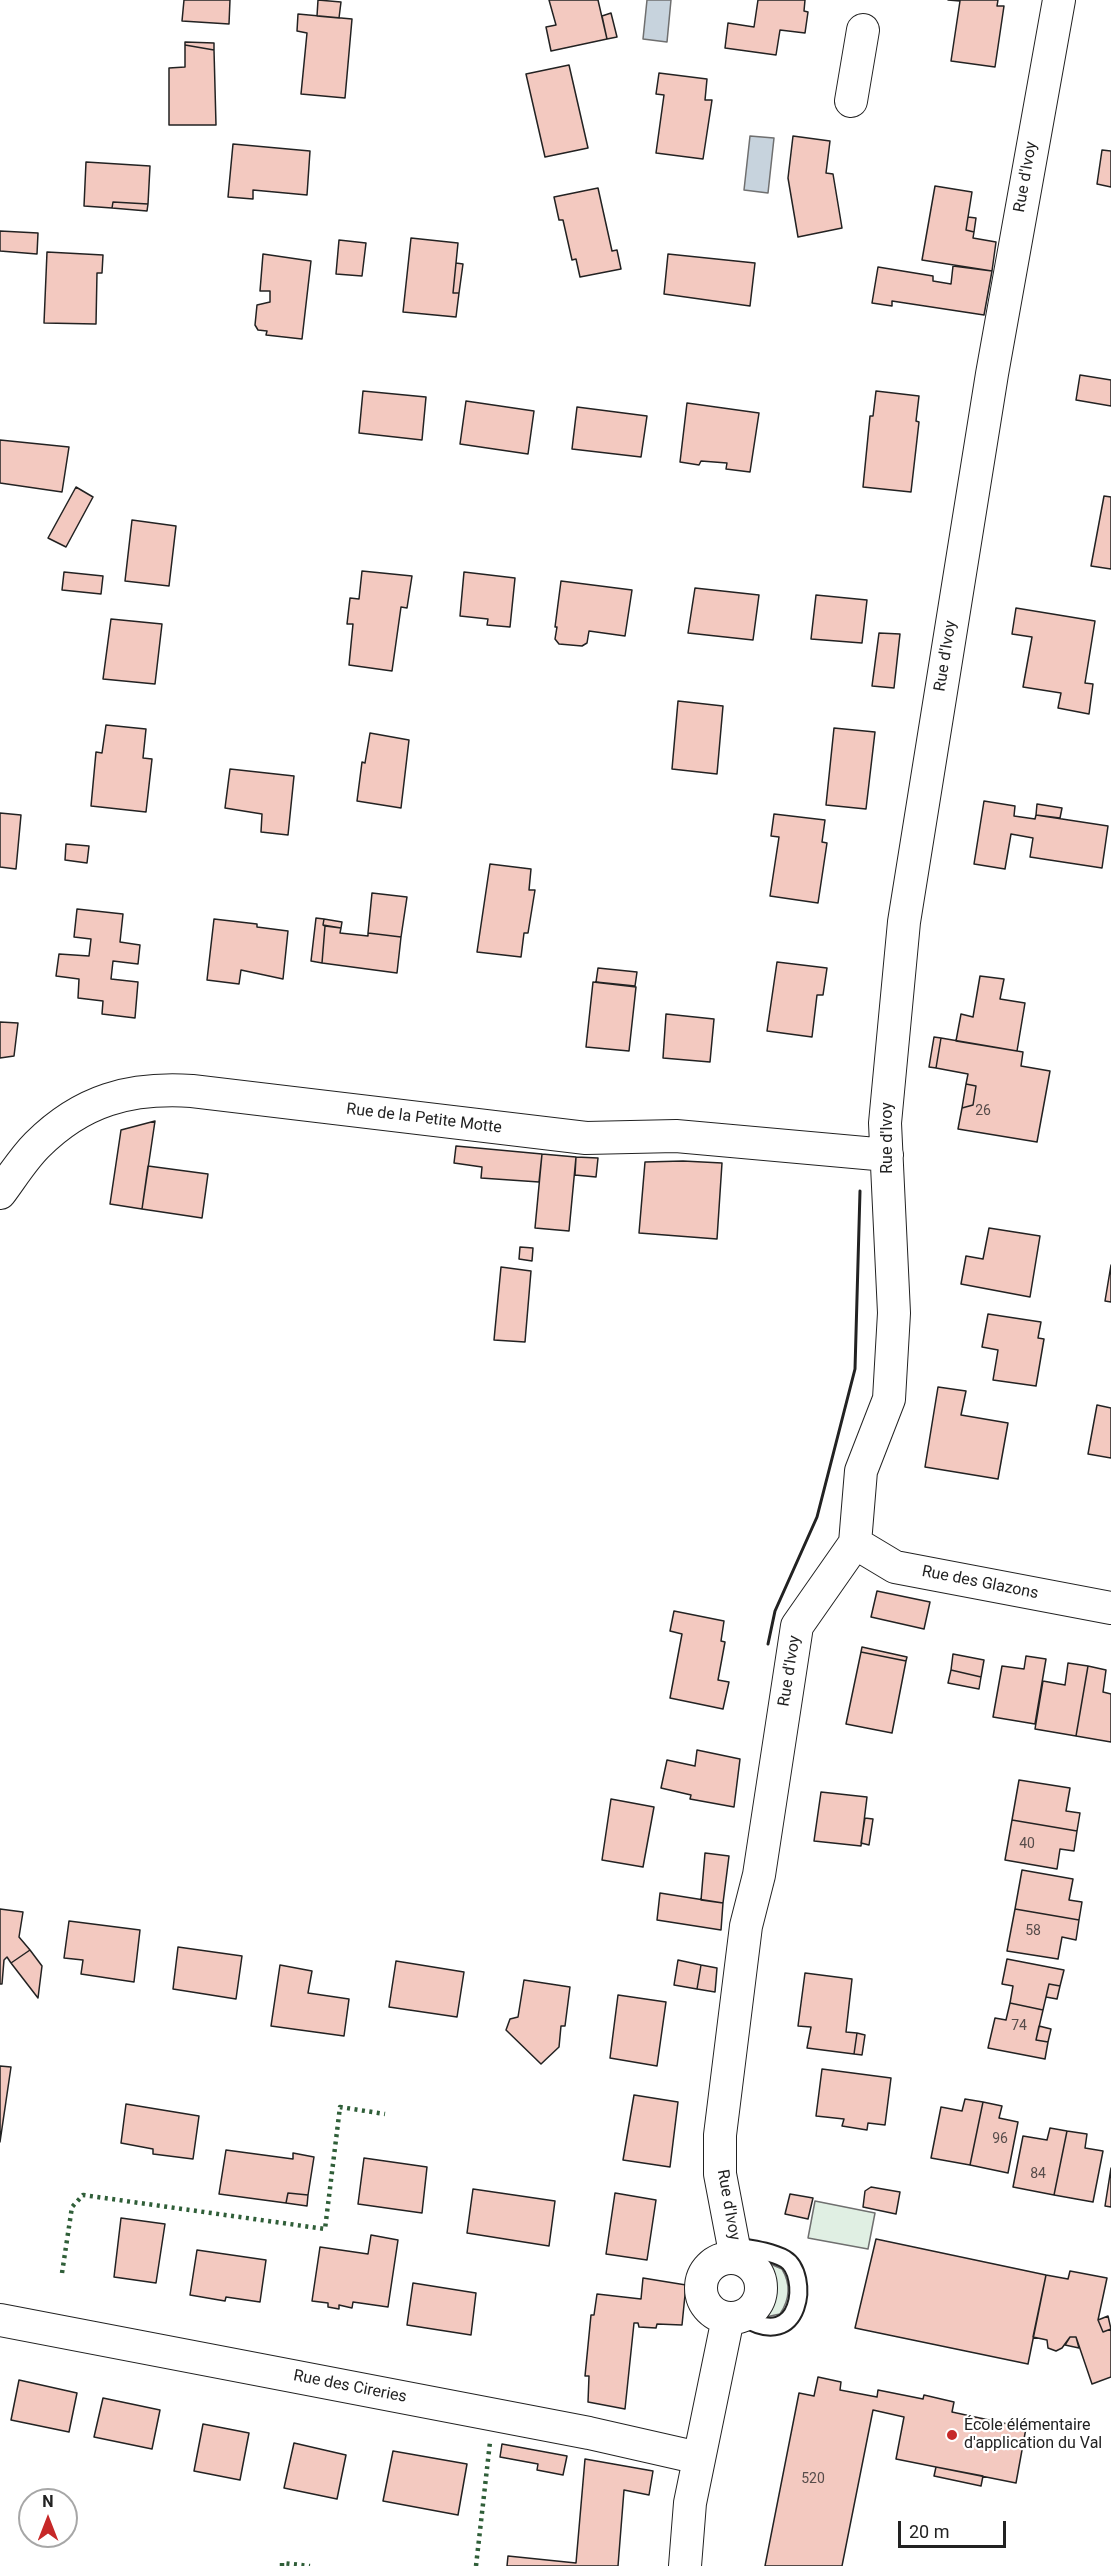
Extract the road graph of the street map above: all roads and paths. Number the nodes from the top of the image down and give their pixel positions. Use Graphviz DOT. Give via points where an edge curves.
graph roads {
  1 [pos="1059,0"];
  2 [pos="863,30"];
  3 [pos="851,101"];
  4 [pos="887,1155"];
  5 [pos="0,1193"];
  6 [pos="855,1543"];
  7 [pos="1111,1608"];
  8 [pos="735,2252"];
  9 [pos="736,2318"];
  10 [pos="0,2320"];
  11 [pos="699,2458"];
  12 [pos="685,2566"];
  1 -- 4 [label="street, Rue d'Ivoy" via="994,363 904,922 885,1123"];
  2 -- 3 [label="street"];
  4 -- 5 [label="street, Rue de la Petite Motte" via="676,1136 586,1138 160,1089 126,1093 66,1119 35,1146"];
  4 -- 6 [label="street, Rue d'Ivoy" via="894,1313 889,1399 861,1471"];
  6 -- 7 [label="street, Rue des Glazons" via="895,1567"];
  6 -- 8 [label="street, Rue d'Ivoy" via="797,1626 759,1875 746,1926 720,2135 720,2174"];
  8 -- 9 [label="street" via="753,2267 762,2284 758,2304"];
  8 -- 9 [label="street" via="708,2268 700,2287 706,2306 713,2313"];
  9 -- 11 [label="street"];
  10 -- 11 [label="street, Rue des Cireries" via="589,2433"];
  11 -- 12 [label="street" via="690,2503"];
}
